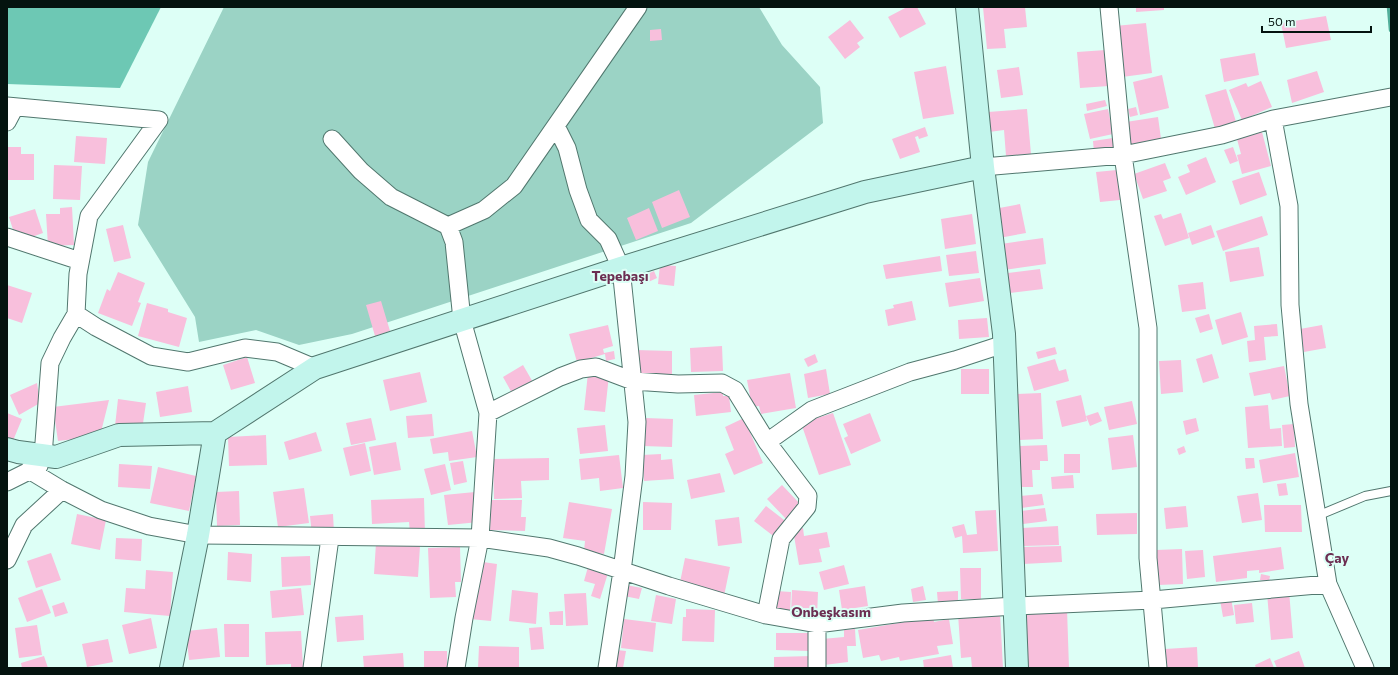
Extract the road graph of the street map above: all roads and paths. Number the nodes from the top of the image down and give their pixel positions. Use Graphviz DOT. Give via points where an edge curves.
graph roads {
  1 [pos="638,7"];
  2 [pos="967,7"];
  3 [pos="1109,7"];
  4 [pos="1391,97"];
  5 [pos="11,107"];
  6 [pos="1273,119"];
  7 [pos="7,122"];
  8 [pos="556,126"];
  9 [pos="332,139"];
  10 [pos="1123,155"];
  11 [pos="983,167"];
  12 [pos="448,226"];
  13 [pos="7,237"];
  14 [pos="80,261"];
  15 [pos="621,268"];
  16 [pos="76,314"];
  17 [pos="462,320"];
  18 [pos="1004,344"];
  19 [pos="315,368"];
  20 [pos="633,381"];
  21 [pos="488,414"];
  22 [pos="215,433"];
  23 [pos="767,442"];
  24 [pos="7,449"];
  25 [pos="43,461"];
  26 [pos="7,482"];
  27 [pos="62,490"];
  28 [pos="1391,491"];
  29 [pos="1317,516"];
  30 [pos="198,536"];
  31 [pos="330,538"];
  32 [pos="480,538"];
  33 [pos="7,560"];
  34 [pos="622,571"];
  35 [pos="1328,584"];
  36 [pos="1153,600"];
  37 [pos="1015,606"];
  38 [pos="766,615"];
  39 [pos="817,624"];
  40 [pos="171,668"];
  41 [pos="312,668"];
  42 [pos="456,668"];
  43 [pos="607,668"];
  44 [pos="817,668"];
  45 [pos="1017,668"];
  46 [pos="1158,668"];
  47 [pos="1365,668"];
  1 -- 8 [label="street"];
  2 -- 11 [label="street"];
  3 -- 10 [label="street"];
  4 -- 6 [label="street"];
  5 -- 7 [label="street"];
  5 -- 14 [label="street" via="159,120 89,216"];
  6 -- 10 [label="street" via="1222,135"];
  6 -- 29 [label="street" via="1289,206 1290,306 1299,404"];
  8 -- 12 [label="street" via="514,186 484,210"];
  8 -- 15 [label="street" via="567,148 589,220 608,239"];
  9 -- 12 [label="street" via="361,171 391,197"];
  10 -- 11 [label="street"];
  10 -- 36 [label="street" via="1148,328 1148,558"];
  11 -- 15 [label="street" via="864,192"];
  11 -- 18 [label="street"];
  12 -- 17 [label="street" via="454,242"];
  13 -- 14 [label="street"];
  14 -- 16 [label="street"];
  15 -- 17 [label="street"];
  15 -- 20 [label="street"];
  16 -- 19 [label="street" via="102,331 151,356 188,362 245,348 277,352"];
  16 -- 25 [label="street" via="50,363"];
  17 -- 19 [label="street"];
  17 -- 21 [label="street"];
  18 -- 23 [label="street" via="910,372 812,410"];
  18 -- 37 [label="street"];
  19 -- 22 [label="street"];
  20 -- 21 [label="street" via="596,366 580,369"];
  20 -- 23 [label="street" via="722,383 735,390"];
  20 -- 34 [label="street" via="637,422 634,476"];
  21 -- 32 [label="street"];
  22 -- 25 [label="street" via="119,435"];
  22 -- 30 [label="street"];
  23 -- 38 [label="street" via="808,496 807,507 780,539"];
  24 -- 25 [label="street"];
  25 -- 26 [label="street"];
  25 -- 27 [label="street"];
  27 -- 30 [label="street" via="101,510 149,526"];
  27 -- 33 [label="street" via="24,525"];
  28 -- 29 [label="lane" via="1365,496"];
  29 -- 35 [label="street"];
  30 -- 31 [label="street"];
  30 -- 40 [label="street"];
  31 -- 32 [label="street"];
  31 -- 41 [label="street"];
  32 -- 34 [label="street" via="549,548"];
  32 -- 42 [label="street"];
  34 -- 38 [label="street"];
  34 -- 43 [label="street"];
  35 -- 36 [label="street"];
  35 -- 47 [label="street"];
  36 -- 37 [label="street"];
  36 -- 46 [label="street"];
  37 -- 39 [label="street" via="903,613"];
  37 -- 45 [label="street"];
  38 -- 39 [label="street"];
  39 -- 44 [label="street"];
}
